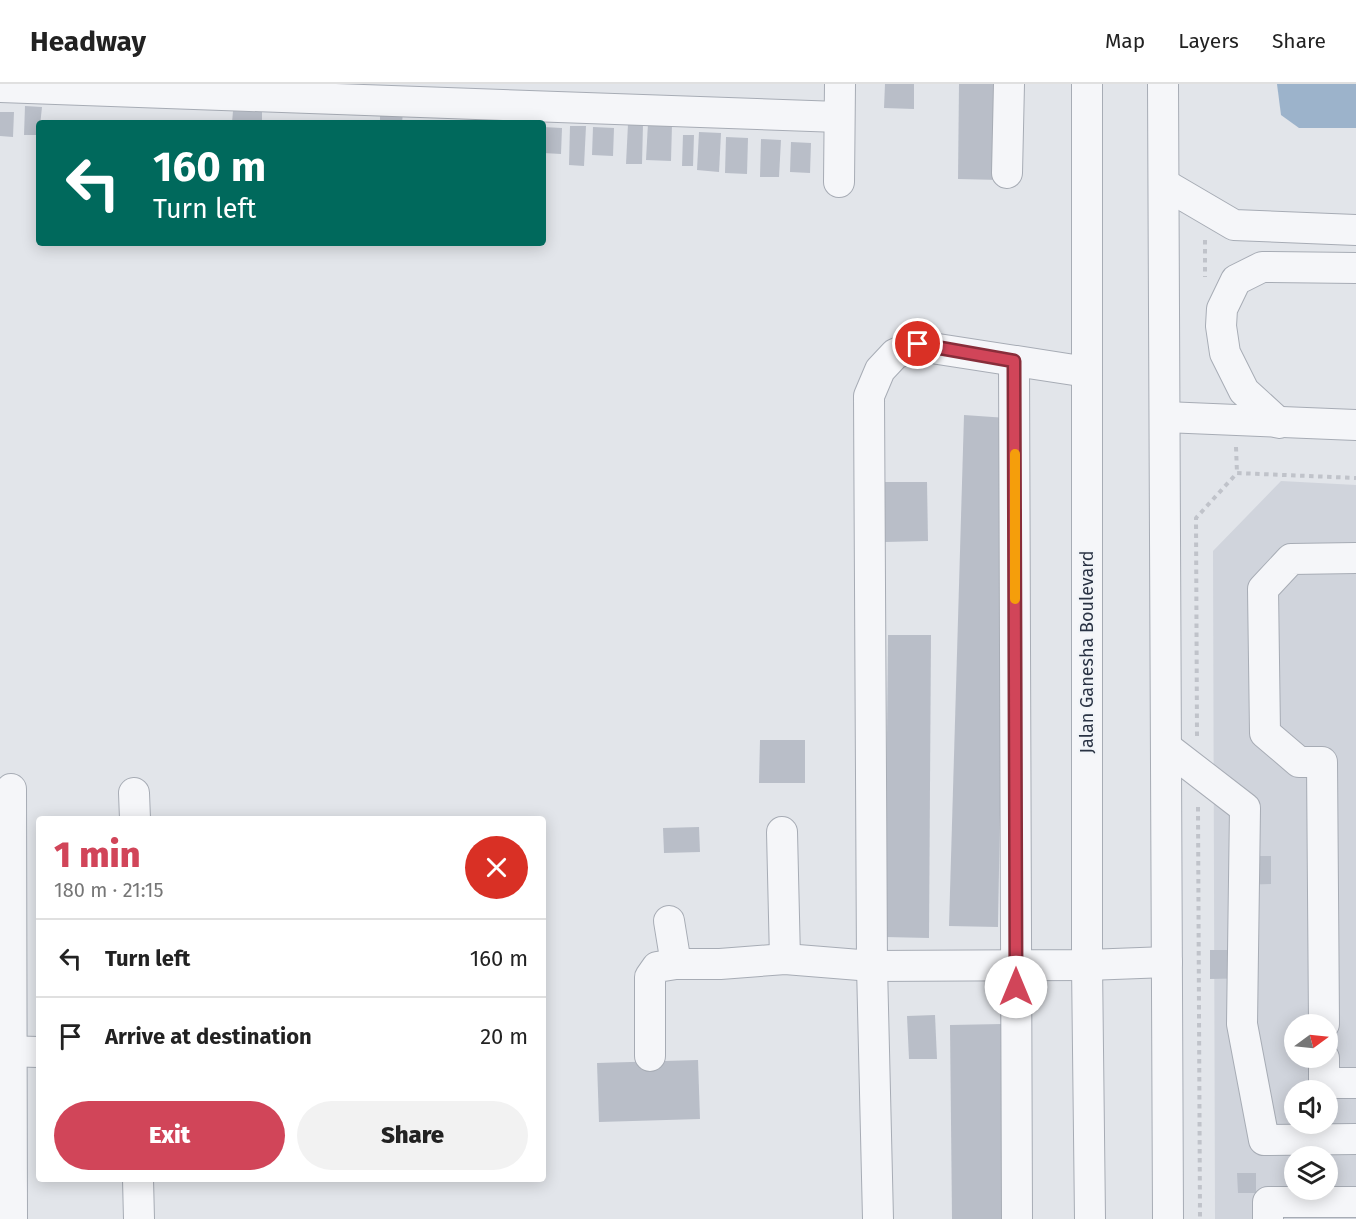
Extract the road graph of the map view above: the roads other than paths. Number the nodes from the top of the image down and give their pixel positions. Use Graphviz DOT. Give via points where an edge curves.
graph roads {
  1 [pos="840,84"];
  2 [pos="1009,84"];
  3 [pos="1087,84"];
  4 [pos="1163,84"];
  5 [pos="0,87"];
  6 [pos="129,88"];
  7 [pos="294,91"];
  8 [pos="463,94"];
  9 [pos="636,97"];
  10 [pos="839,117"];
  11 [pos="1007,173"];
  12 [pos="839,182"];
  13 [pos="1164,184"];
  14 [pos="1356,230"];
  15 [pos="1356,268"];
  16 [pos="1014,361"];
  17 [pos="1088,372"];
  18 [pos="1165,417"];
  19 [pos="1279,423"];
  20 [pos="1356,426"];
  21 [pos="1356,558"];
  22 [pos="1166,747"];
  23 [pos="11,789"];
  24 [pos="782,832"];
  25 [pos="669,921"];
  26 [pos="785,959"];
  27 [pos="1167,962"];
  28 [pos="676,964"];
  29 [pos="1016,964"];
  30 [pos="1087,965"];
  31 [pos="872,966"];
  32 [pos="1324,1014"];
  33 [pos="17,1051"];
  34 [pos="650,1056"];
  35 [pos="1324,1068"];
  36 [pos="1356,1083"];
  37 [pos="1356,1139"];
  38 [pos="138,1182"];
  39 [pos="1356,1202"];
  40 [pos="12,1219"];
  41 [pos="139,1219"];
  42 [pos="878,1219"];
  43 [pos="1017,1219"];
  44 [pos="1090,1219"];
  45 [pos="1168,1219"];
  46 [pos="1268,1219"];
  1 -- 10 [label="street"];
  2 -- 11 [label="street"];
  3 -- 17 [label="street, Jalan Ganesha Boulevard"];
  4 -- 13 [label="street"];
  5 -- 6 [label="street"];
  6 -- 7 [label="street"];
  7 -- 8 [label="street"];
  8 -- 9 [label="street"];
  9 -- 10 [label="street"];
  10 -- 12 [label="street"];
  13 -- 14 [label="street" via="1234,225"];
  13 -- 18 [label="street"];
  15 -- 19 [label="street" via="1262,267 1236,280 1222,309 1225,353 1244,391"];
  16 -- 17 [label="street"];
  16 -- 29 [label="street"];
  16 -- 31 [label="street" via="918,344 895,354 880,370 869,396"];
  17 -- 30 [label="street, Jalan Ganesha Boulevard"];
  18 -- 19 [label="street"];
  18 -- 22 [label="street"];
  19 -- 20 [label="street"];
  21 -- 32 [label="street" via="1291,559 1263,589 1265,733 1299,762 1322,762"];
  22 -- 27 [label="street"];
  22 -- 37 [label="street" via="1245,808 1242,1024 1264,1140"];
  23 -- 33 [label="street"];
  24 -- 26 [label="street"];
  25 -- 28 [label="street"];
  26 -- 28 [label="street"];
  26 -- 31 [label="street"];
  27 -- 30 [label="street"];
  27 -- 45 [label="street"];
  28 -- 34 [label="street" via="657,967 650,977"];
  29 -- 30 [label="street"];
  29 -- 31 [label="street"];
  29 -- 43 [label="street"];
  30 -- 44 [label="street, Jalan Ganesha Boulevard"];
  31 -- 42 [label="street"];
  33 -- 40 [label="street"];
  35 -- 36 [label="street" via="1324,1083"];
  38 -- 41 [label="street"];
  39 -- 46 [label="street" via="1268,1202"];
}
